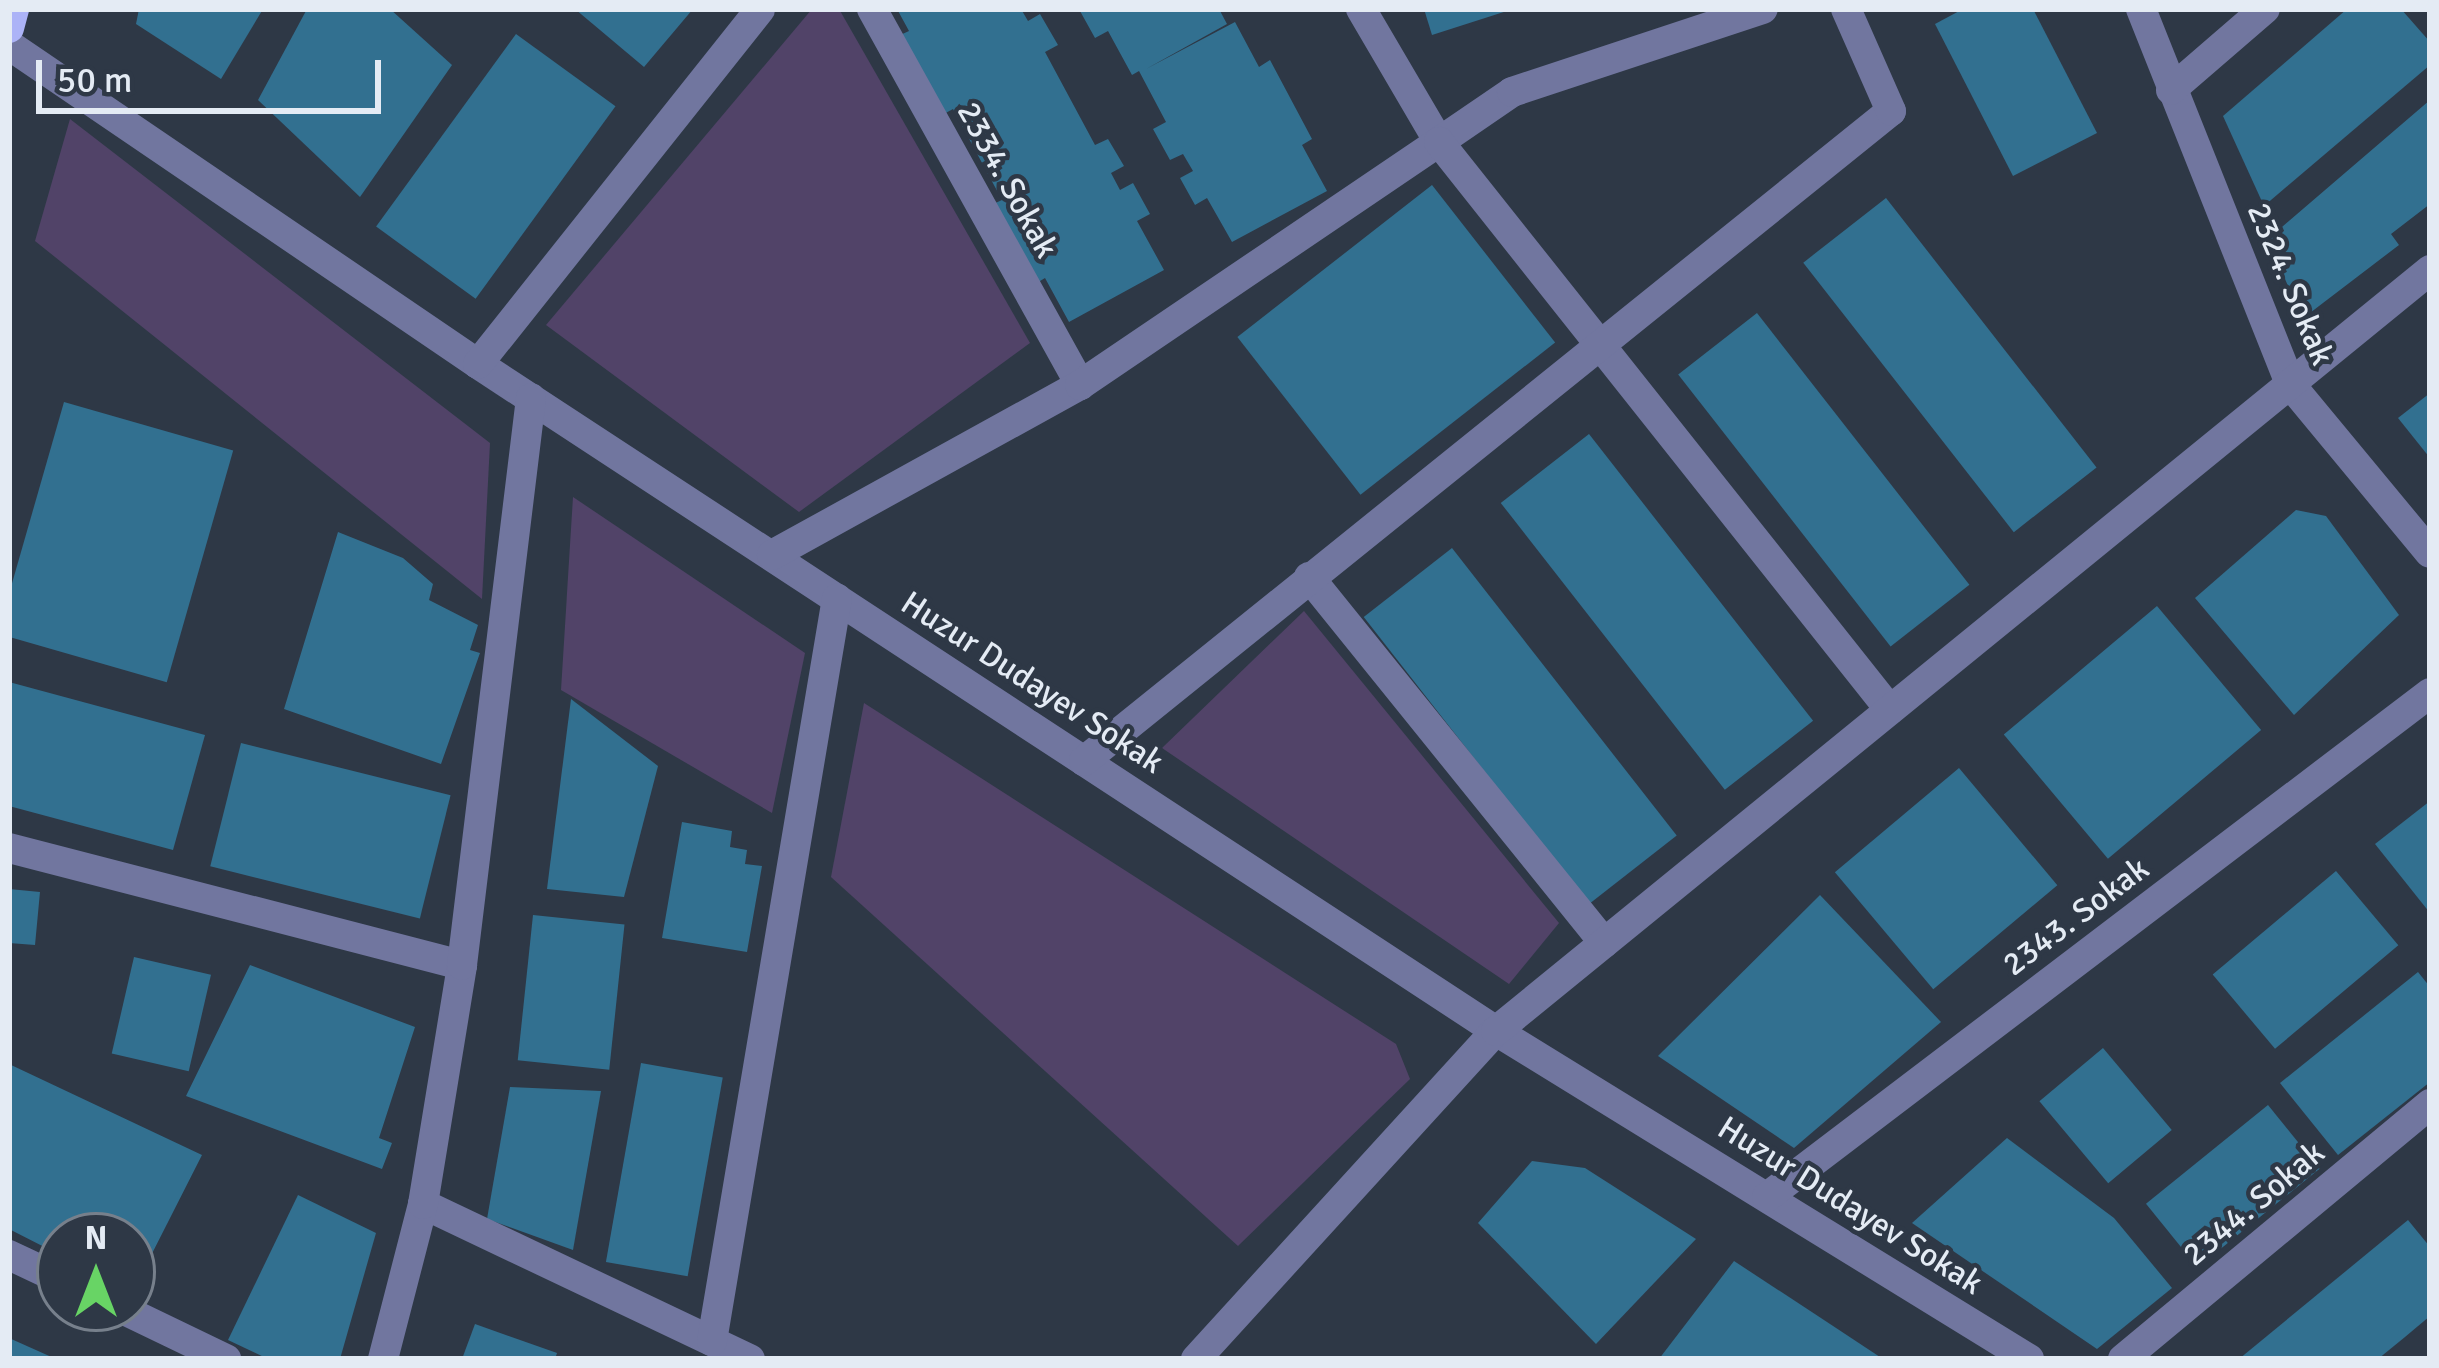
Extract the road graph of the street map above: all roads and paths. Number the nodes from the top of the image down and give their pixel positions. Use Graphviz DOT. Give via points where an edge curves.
graph roads {
  1 [pos="14,9"];
  2 [pos="760,9"];
  3 [pos="872,9"];
  4 [pos="1361,9"];
  5 [pos="1763,9"];
  6 [pos="1846,9"];
  7 [pos="2141,9"];
  8 [pos="2265,9"];
  9 [pos="9,28"];
  10 [pos="9,45"];
  11 [pos="2171,89"];
  12 [pos="1439,142"];
  13 [pos="2430,269"];
  14 [pos="1598,342"];
  15 [pos="478,364"];
  16 [pos="2290,384"];
  17 [pos="1080,385"];
  18 [pos="532,398"];
  19 [pos="2430,553"];
  20 [pos="772,555"];
  21 [pos="1309,577"];
  22 [pos="837,598"];
  23 [pos="2430,693"];
  24 [pos="1890,710"];
  25 [pos="1084,761"];
  26 [pos="9,848"];
  27 [pos="1604,943"];
  28 [pos="463,964"];
  29 [pos="1496,1031"];
  30 [pos="2430,1104"];
  31 [pos="1767,1198"];
  32 [pos="423,1204"];
  33 [pos="9,1255"];
  34 [pos="36,1268"];
  35 [pos="156,1326"];
  36 [pos="712,1341"];
  37 [pos="226,1359"];
  38 [pos="382,1359"];
  39 [pos="749,1359"];
  40 [pos="1196,1359"];
  41 [pos="2030,1359"];
  42 [pos="2123,1359"];
  1 -- 9 [label="main road"];
  2 -- 15 [label="street"];
  3 -- 17 [label="street, 2334. Sokak"];
  4 -- 12 [label="street"];
  5 -- 12 [label="street" via="1512,92"];
  6 -- 14 [label="street" via="1891,111"];
  7 -- 11 [label="street, 2324. Sokak"];
  8 -- 11 [label="street"];
  10 -- 15 [label="street, Huzur Dudayev Sokak"];
  11 -- 16 [label="street, 2324. Sokak"];
  12 -- 14 [label="street"];
  12 -- 17 [label="street"];
  13 -- 16 [label="street"];
  14 -- 21 [label="street"];
  14 -- 24 [label="street"];
  15 -- 18 [label="street, Huzur Dudayev Sokak"];
  16 -- 19 [label="street, 2324. Sokak"];
  16 -- 24 [label="street"];
  17 -- 20 [label="street"];
  18 -- 20 [label="street, Huzur Dudayev Sokak"];
  18 -- 28 [label="street"];
  20 -- 22 [label="street, Huzur Dudayev Sokak"];
  21 -- 25 [label="street"];
  21 -- 27 [label="street"];
  22 -- 25 [label="street, Huzur Dudayev Sokak"];
  22 -- 36 [label="street"];
  23 -- 31 [label="street, 2343. Sokak"];
  24 -- 27 [label="street"];
  25 -- 29 [label="street, Huzur Dudayev Sokak"];
  26 -- 28 [label="street"];
  27 -- 29 [label="street"];
  28 -- 32 [label="street"];
  29 -- 31 [label="street, Huzur Dudayev Sokak"];
  29 -- 40 [label="street"];
  30 -- 42 [label="street, 2344. Sokak"];
  31 -- 41 [label="street, Huzur Dudayev Sokak"];
  32 -- 36 [label="street"];
  32 -- 38 [label="street"];
  33 -- 34 [label="street"];
  35 -- 37 [label="street"];
  36 -- 39 [label="street"];
}
